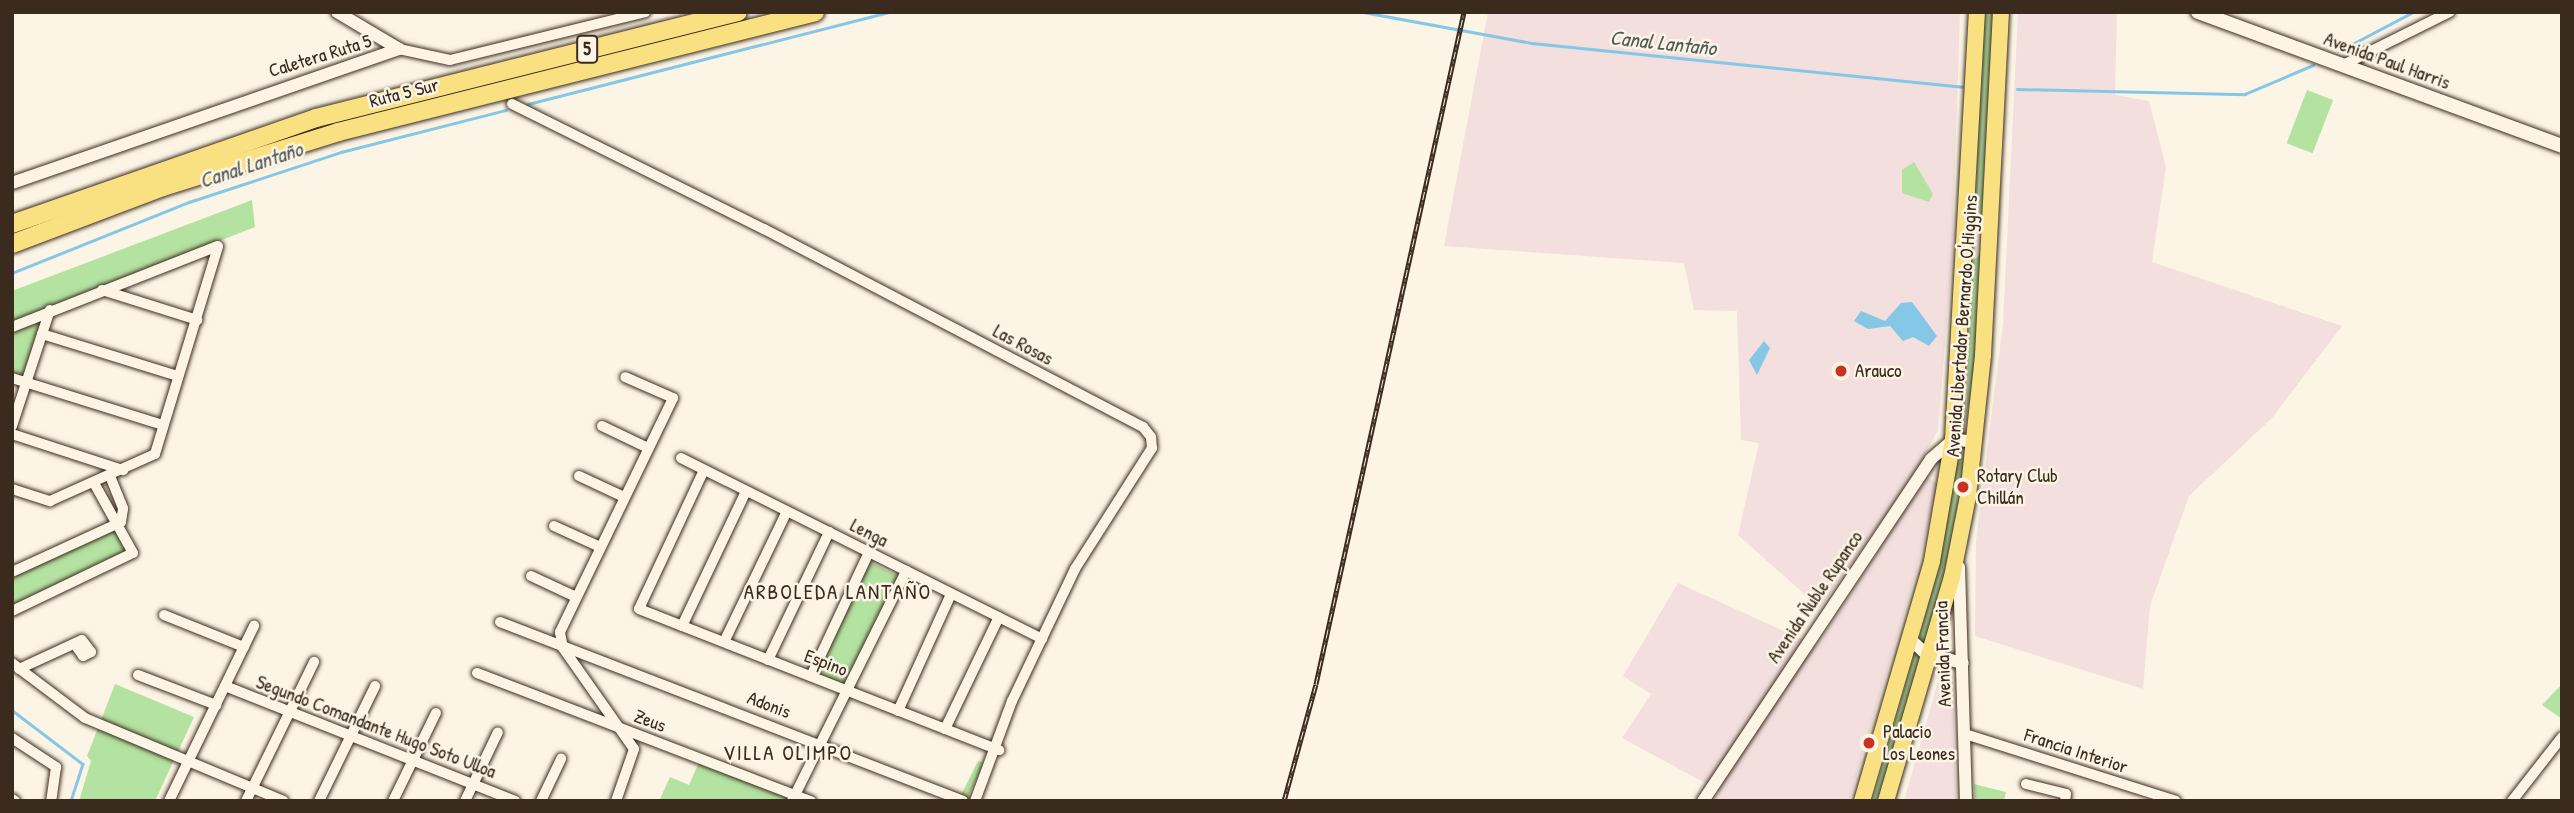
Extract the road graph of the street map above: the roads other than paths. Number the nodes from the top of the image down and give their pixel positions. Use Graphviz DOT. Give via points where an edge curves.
graph roads {
  1 [pos="337,12"];
  2 [pos="645,12"];
  3 [pos="738,12"];
  4 [pos="815,12"];
  5 [pos="1977,12"];
  6 [pos="2001,12"];
  7 [pos="2198,12"];
  8 [pos="2450,12"];
  9 [pos="399,49"];
  10 [pos="2343,65"];
  11 [pos="512,104"];
  12 [pos="2560,143"];
  13 [pos="12,183"];
  14 [pos="12,224"];
  15 [pos="1966,233"];
  16 [pos="1992,235"];
  17 [pos="12,244"];
  18 [pos="102,290"];
  19 [pos="50,310"];
  20 [pos="197,320"];
  21 [pos="12,327"];
  22 [pos="42,334"];
  23 [pos="178,376"];
  24 [pos="625,377"];
  25 [pos="12,378"];
  26 [pos="27,383"];
  27 [pos="163,425"];
  28 [pos="12,426"];
  29 [pos="602,426"];
  30 [pos="12,434"];
  31 [pos="1953,440"];
  32 [pos="1975,441"];
  33 [pos="648,448"];
  34 [pos="681,458"];
  35 [pos="123,470"];
  36 [pos="704,470"];
  37 [pos="110,476"];
  38 [pos="579,476"];
  39 [pos="94,483"];
  40 [pos="12,489"];
  41 [pos="746,491"];
  42 [pos="624,497"];
  43 [pos="787,511"];
  44 [pos="121,522"];
  45 [pos="554,526"];
  46 [pos="829,532"];
  47 [pos="600,547"];
  48 [pos="1959,548"];
  49 [pos="869,552"];
  50 [pos="906,571"];
  51 [pos="12,572"];
  52 [pos="531,576"];
  53 [pos="951,594"];
  54 [pos="576,597"];
  55 [pos="12,611"];
  56 [pos="164,615"];
  57 [pos="999,617"];
  58 [pos="500,622"];
  59 [pos="254,626"];
  60 [pos="682,626"];
  61 [pos="1042,639"];
  62 [pos="1910,639"];
  63 [pos="724,642"];
  64 [pos="561,644"];
  65 [pos="76,646"];
  66 [pos="244,647"];
  67 [pos="1929,654"];
  68 [pos="768,660"];
  69 [pos="314,662"];
  70 [pos="1963,663"];
  71 [pos="16,666"];
  72 [pos="477,673"];
  73 [pos="138,675"];
  74 [pos="811,676"];
  75 [pos="225,686"];
  76 [pos="375,686"];
  77 [pos="849,691"];
  78 [pos="216,705"];
  79 [pos="898,711"];
  80 [pos="290,712"];
  81 [pos="436,713"];
  82 [pos="620,728"];
  83 [pos="945,729"];
  84 [pos="498,732"];
  85 [pos="1965,734"];
  86 [pos="351,736"];
  87 [pos="2562,737"];
  88 [pos="12,738"];
  89 [pos="821,743"];
  90 [pos="999,750"];
  91 [pos="561,759"];
  92 [pos="413,760"];
  93 [pos="187,763"];
  94 [pos="473,784"];
  95 [pos="2026,784"];
  96 [pos="252,789"];
  97 [pos="794,798"];
  98 [pos="51,801"];
  99 [pos="169,801"];
  100 [pos="246,801"];
  101 [pos="283,801"];
  102 [pos="319,801"];
  103 [pos="393,801"];
  104 [pos="465,801"];
  105 [pos="515,801"];
  106 [pos="541,801"];
  107 [pos="616,801"];
  108 [pos="811,801"];
  109 [pos="963,801"];
  110 [pos="975,801"];
  111 [pos="1703,801"];
  112 [pos="1862,801"];
  113 [pos="1886,801"];
  114 [pos="1966,801"];
  115 [pos="2065,801"];
  116 [pos="2176,801"];
  117 [pos="2512,801"];
  1 -- 9 [label="street"];
  2 -- 9 [label="street, Caletera Ruta 5" via="450,60"];
  3 -- 14 [label="highway, Ruta 5 Sur / 5" via="316,118"];
  4 -- 17 [label="highway, Ruta 5 Sur / 5" via="326,135"];
  5 -- 15 [label="main road, Avenida Libertador Bernardo O'Higgins"];
  6 -- 16 [label="main road, Avenida Libertador Bernardo O'Higgins"];
  7 -- 10 [label="main road, Avenida Paul Harris"];
  8 -- 10 [label="street"];
  9 -- 13 [label="street, Caletera Ruta 5"];
  10 -- 12 [label="main road, Avenida Paul Harris"];
  11 -- 61 [label="street, Las Rosas" via="1143,427 1152,448 1075,569"];
  15 -- 16 [label="main road"];
  15 -- 31 [label="main road, Avenida Libertador Bernardo O'Higgins"];
  16 -- 32 [label="main road, Avenida Libertador Bernardo O'Higgins"];
  18 -- 19 [label="street"];
  18 -- 20 [label="street"];
  18 -- 20 [label="street" via="218,246"];
  19 -- 21 [label="street"];
  19 -- 22 [label="street"];
  20 -- 23 [label="street"];
  22 -- 23 [label="street"];
  22 -- 26 [label="street"];
  23 -- 27 [label="street"];
  24 -- 33 [label="street" via="673,398"];
  25 -- 26 [label="street"];
  26 -- 27 [label="street"];
  26 -- 28 [label="street"];
  27 -- 35 [label="street" via="155,454"];
  29 -- 33 [label="street"];
  30 -- 35 [label="street"];
  31 -- 32 [label="street"];
  31 -- 62 [label="main road, Avenida Libertador Bernardo O'Higgins"];
  31 -- 111 [label="street, Avenida Ñuble Rupanco" via="1925,466"];
  32 -- 48 [label="main road, Avenida Libertador Bernardo O'Higgins"];
  33 -- 42 [label="street"];
  34 -- 36 [label="street, Lenga"];
  35 -- 37 [label="street"];
  36 -- 41 [label="street, Lenga"];
  36 -- 60 [label="street, Espino" via="639,609"];
  37 -- 39 [label="street"];
  37 -- 44 [label="street" via="124,509"];
  38 -- 42 [label="street"];
  39 -- 40 [label="street" via="50,501"];
  39 -- 44 [label="street"];
  41 -- 43 [label="street, Lenga"];
  41 -- 60 [label="street"];
  42 -- 47 [label="street"];
  43 -- 46 [label="street, Lenga"];
  43 -- 63 [label="street"];
  44 -- 51 [label="street"];
  44 -- 55 [label="street" via="133,553"];
  45 -- 47 [label="street"];
  46 -- 49 [label="street, Lenga"];
  46 -- 68 [label="street"];
  47 -- 54 [label="street"];
  48 -- 67 [label="main road, Avenida Libertador Bernardo O'Higgins"];
  48 -- 70 [label="street, Avenida Francia"];
  49 -- 50 [label="street, Lenga"];
  49 -- 74 [label="street"];
  50 -- 53 [label="street, Lenga"];
  50 -- 77 [label="street"];
  52 -- 54 [label="street"];
  53 -- 57 [label="street, Lenga"];
  53 -- 79 [label="street"];
  54 -- 64 [label="street"];
  56 -- 66 [label="street"];
  57 -- 61 [label="street, Lenga"];
  57 -- 83 [label="street"];
  58 -- 64 [label="street, Adonis"];
  59 -- 66 [label="street"];
  60 -- 63 [label="street, Espino"];
  61 -- 90 [label="street, Las Rosas" via="1005,719"];
  62 -- 67 [label="street"];
  62 -- 112 [label="main road, Avenida Libertador Bernardo O'Higgins"];
  63 -- 68 [label="street, Espino"];
  64 -- 82 [label="street"];
  64 -- 89 [label="street, Adonis"];
  65 -- 71 [label="street"];
  66 -- 75 [label="street"];
  67 -- 70 [label="street"];
  67 -- 113 [label="main road, Avenida Libertador Bernardo O'Higgins"];
  68 -- 74 [label="street, Espino"];
  69 -- 80 [label="street"];
  70 -- 85 [label="street, Avenida Francia"];
  71 -- 93 [label="street" via="85,718"];
  72 -- 82 [label="street, Zeus"];
  73 -- 78 [label="street"];
  74 -- 77 [label="street, Espino"];
  75 -- 78 [label="street"];
  75 -- 80 [label="street, Segundo Comandante Hugo Soto Ulloa"];
  76 -- 86 [label="street"];
  77 -- 79 [label="street, Espino"];
  77 -- 89 [label="street"];
  78 -- 93 [label="street"];
  79 -- 83 [label="street, Espino"];
  80 -- 86 [label="street, Segundo Comandante Hugo Soto Ulloa"];
  80 -- 96 [label="street"];
  81 -- 92 [label="street"];
  82 -- 97 [label="street, Zeus"];
  82 -- 107 [label="street" via="635,757"];
  83 -- 90 [label="street, Espino"];
  84 -- 94 [label="street"];
  85 -- 114 [label="street, Avenida Francia"];
  85 -- 116 [label="street, Francia Interior"];
  86 -- 92 [label="street, Segundo Comandante Hugo Soto Ulloa"];
  86 -- 102 [label="street"];
  87 -- 117 [label="street"];
  88 -- 98 [label="street" via="56,767"];
  89 -- 97 [label="street"];
  89 -- 109 [label="street, Adonis"];
  90 -- 110 [label="street, Las Rosas"];
  91 -- 106 [label="street"];
  92 -- 94 [label="street, Segundo Comandante Hugo Soto Ulloa"];
  92 -- 103 [label="street"];
  93 -- 96 [label="street"];
  93 -- 99 [label="street"];
  94 -- 104 [label="street"];
  94 -- 105 [label="street, Segundo Comandante Hugo Soto Ulloa"];
  95 -- 115 [label="street" via="2066,794"];
  96 -- 100 [label="street"];
  96 -- 101 [label="street"];
  97 -- 108 [label="street, Zeus"];
}
